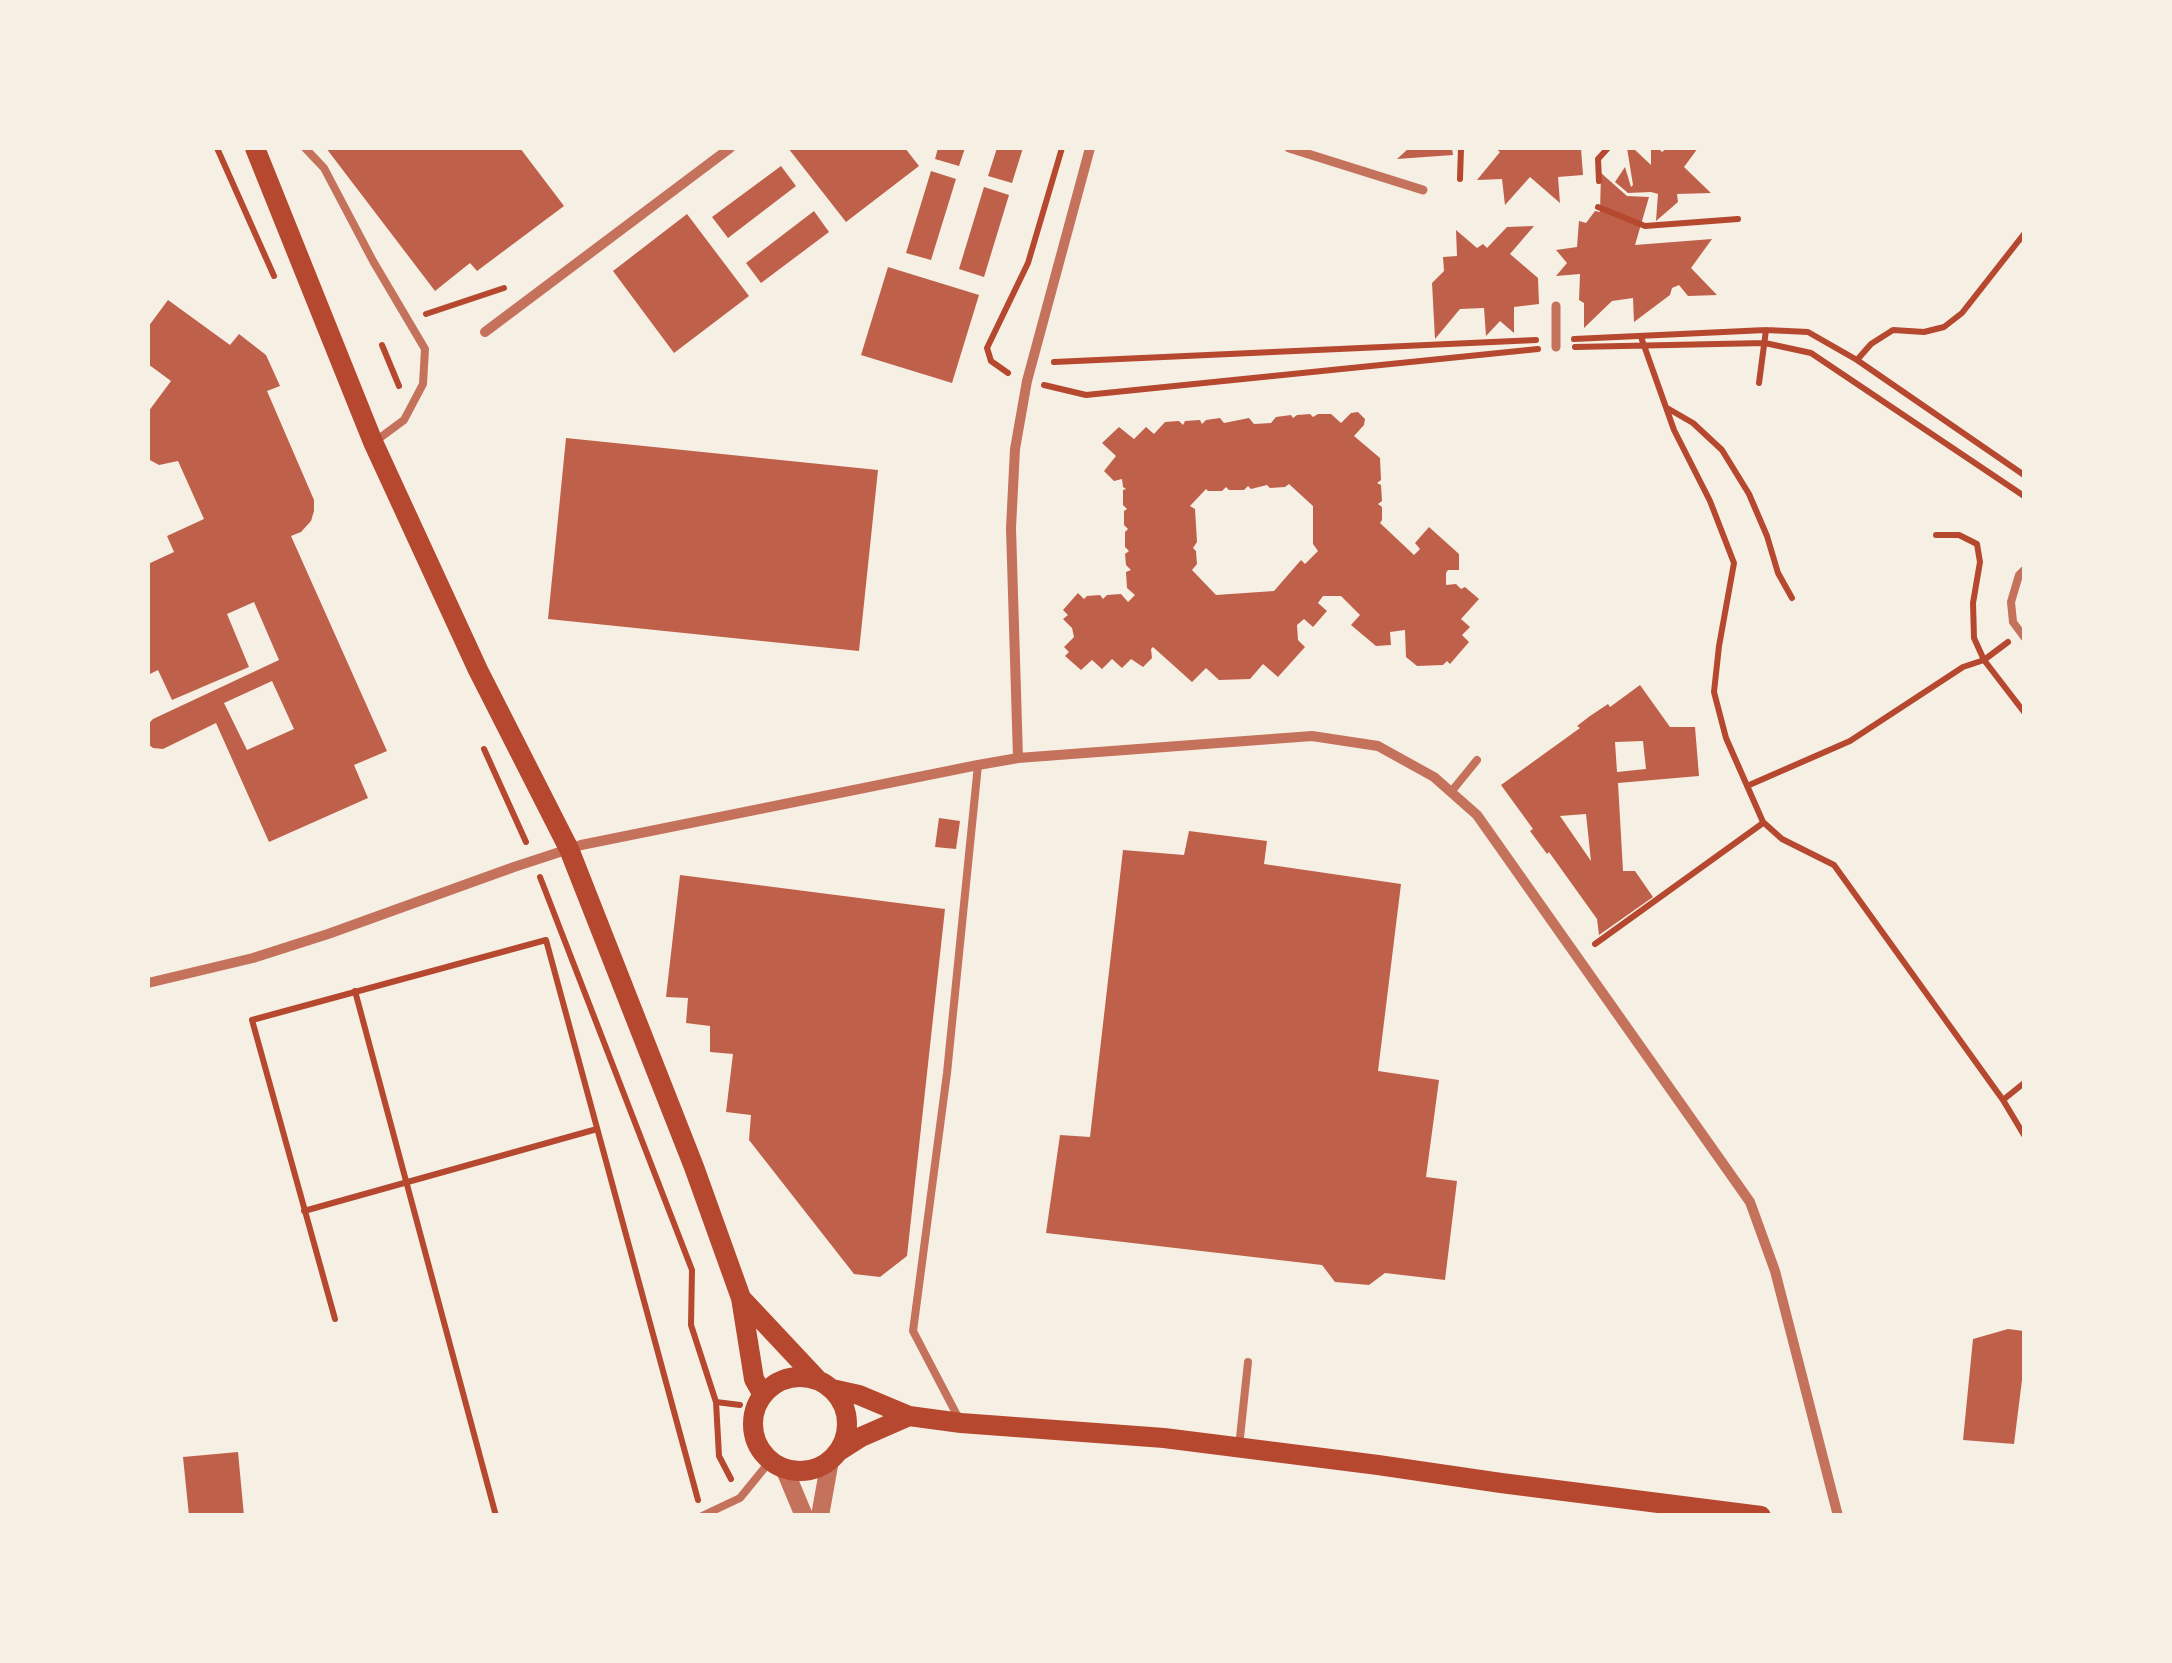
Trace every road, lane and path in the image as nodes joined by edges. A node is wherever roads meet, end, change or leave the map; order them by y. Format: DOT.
graph roads {
  1 [pos="217,148"];
  2 [pos="255,148"];
  3 [pos="305,148"];
  4 [pos="730,148"];
  5 [pos="1062,148"];
  6 [pos="1090,148"];
  7 [pos="1290,148"];
  8 [pos="1460,148"];
  9 [pos="1608,148"];
  10 [pos="1460,179"];
  11 [pos="1599,181"];
  12 [pos="1423,190"];
  13 [pos="1598,208"];
  14 [pos="1738,220"];
  15 [pos="2024,234"];
  16 [pos="520,282"];
  17 [pos="280,291"];
  18 [pos="1556,306"];
  19 [pos="409,320"];
  20 [pos="1765,327"];
  21 [pos="485,332"];
  22 [pos="1641,336"];
  23 [pos="1765,343"];
  24 [pos="382,345"];
  25 [pos="1644,346"];
  26 [pos="1556,347"];
  27 [pos="1857,360"];
  28 [pos="1027,381"];
  29 [pos="1759,383"];
  30 [pos="1666,407"];
  31 [pos="409,410"];
  32 [pos="373,442"];
  33 [pos="2024,496"];
  34 [pos="1936,535"];
  35 [pos="2024,570"];
  36 [pos="1792,598"];
  37 [pos="2022,634"];
  38 [pos="1984,660"];
  39 [pos="2024,712"];
  40 [pos="480,738"];
  41 [pos="1018,758"];
  42 [pos="1477,760"];
  43 [pos="978,765"];
  44 [pos="1747,786"];
  45 [pos="1452,792"];
  46 [pos="1763,822"];
  47 [pos="569,849"];
  48 [pos="534,860"];
  49 [pos="1578,957"];
  50 [pos="148,983"];
  51 [pos="355,991"];
  52 [pos="2024,1083"];
  53 [pos="2003,1100"];
  54 [pos="597,1130"];
  55 [pos="2024,1135"];
  56 [pos="406,1182"];
  57 [pos="304,1210"];
  58 [pos="741,1298"];
  59 [pos="335,1319"];
  60 [pos="1248,1362"];
  61 [pos="825,1385"];
  62 [pos="763,1396"];
  63 [pos="909,1416"];
  64 [pos="961,1423"];
  65 [pos="1239,1447"];
  66 [pos="834,1456"];
  67 [pos="778,1464"];
  68 [pos="740,1498"];
  69 [pos="496,1516"];
  70 [pos="702,1516"];
  71 [pos="804,1516"];
  72 [pos="820,1516"];
  73 [pos="1761,1516"];
  74 [pos="1838,1516"];
  1 -- 17 [label="path"];
  2 -- 32 [label="main road"];
  3 -- 19 [label="lane"];
  4 -- 21 [label="street"];
  5 -- 28 [label="path"];
  6 -- 28 [label="street"];
  7 -- 12 [label="street"];
  8 -- 10 [label="path"];
  9 -- 11 [label="path"];
  13 -- 14 [label="path"];
  15 -- 27 [label="path"];
  16 -- 19 [label="path"];
  18 -- 26 [label="street"];
  19 -- 31 [label="lane"];
  20 -- 23 [label="path"];
  22 -- 25 [label="path"];
  23 -- 25 [label="path"];
  23 -- 29 [label="path"];
  23 -- 33 [label="path"];
  24 -- 31 [label="path"];
  25 -- 26 [label="path"];
  25 -- 30 [label="path"];
  26 -- 28 [label="path"];
  28 -- 41 [label="street"];
  30 -- 36 [label="path"];
  30 -- 44 [label="path"];
  31 -- 32 [label="lane"];
  32 -- 47 [label="main road"];
  34 -- 38 [label="path"];
  35 -- 37 [label="lane"];
  37 -- 38 [label="path"];
  38 -- 39 [label="path"];
  38 -- 44 [label="path"];
  40 -- 48 [label="path"];
  41 -- 43 [label="street"];
  41 -- 45 [label="street"];
  42 -- 45 [label="lane"];
  43 -- 47 [label="street"];
  43 -- 64 [label="lane"];
  44 -- 46 [label="path"];
  45 -- 49 [label="street"];
  46 -- 49 [label="path"];
  46 -- 53 [label="path"];
  47 -- 48 [label="street"];
  47 -- 58 [label="main road"];
  48 -- 50 [label="street"];
  48 -- 68 [label="path"];
  49 -- 74 [label="street"];
  51 -- 54 [label="path"];
  51 -- 56 [label="path"];
  51 -- 57 [label="path"];
  52 -- 53 [label="path"];
  53 -- 55 [label="path"];
  54 -- 56 [label="path"];
  54 -- 70 [label="path"];
  56 -- 57 [label="path"];
  56 -- 69 [label="path"];
  57 -- 59 [label="path"];
  58 -- 61 [label="main road"];
  58 -- 62 [label="main road"];
  60 -- 65 [label="lane"];
  61 -- 62 [label="main road"];
  61 -- 63 [label="main road"];
  61 -- 66 [label="main road"];
  62 -- 67 [label="main road"];
  63 -- 64 [label="main road"];
  63 -- 66 [label="main road"];
  64 -- 65 [label="main road"];
  65 -- 73 [label="main road"];
  66 -- 67 [label="main road"];
  66 -- 72 [label="street"];
  67 -- 68 [label="lane"];
  67 -- 71 [label="street"];
  68 -- 70 [label="lane"];
}
